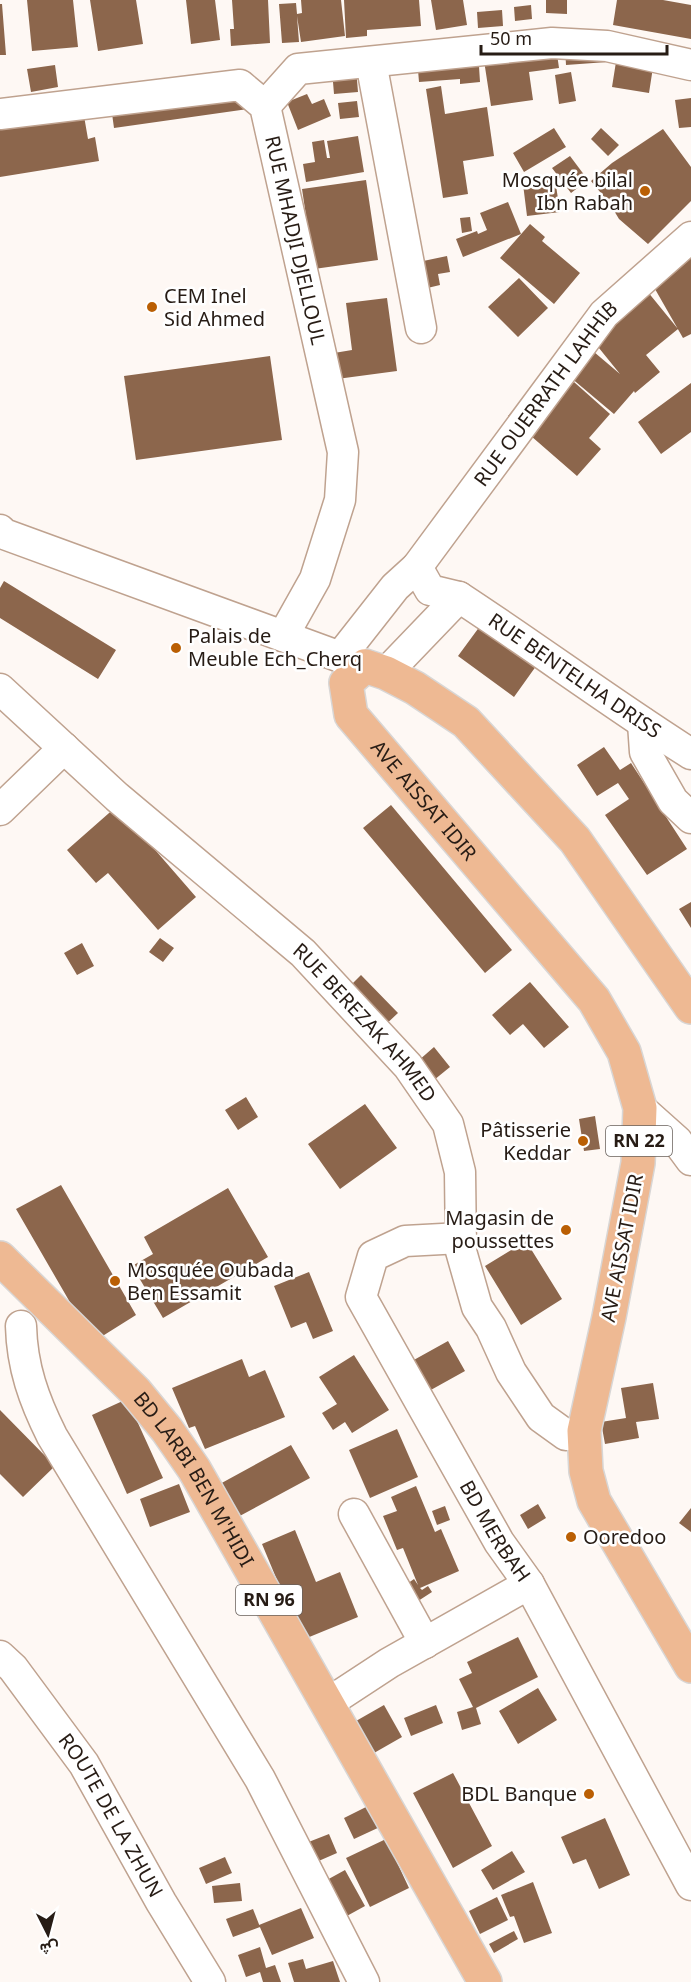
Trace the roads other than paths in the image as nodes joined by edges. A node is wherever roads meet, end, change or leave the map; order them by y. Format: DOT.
graph roads {
  1 [pos="371,62"];
  2 [pos="691,65"];
  3 [pos="265,106"];
  4 [pos="0,114"];
  5 [pos="691,237"];
  6 [pos="421,328"];
  7 [pos="0,530"];
  8 [pos="417,567"];
  9 [pos="459,597"];
  10 [pos="283,636"];
  11 [pos="359,670"];
  12 [pos="0,689"];
  13 [pos="643,723"];
  14 [pos="64,748"];
  15 [pos="691,754"];
  16 [pos="0,810"];
  17 [pos="691,818"];
  18 [pos="691,1007"];
  19 [pos="640,1108"];
  20 [pos="691,1160"];
  21 [pos="461,1238"];
  22 [pos="0,1258"];
  23 [pos="66,1324"];
  24 [pos="10,1325"];
  25 [pos="584,1431"];
  26 [pos="354,1514"];
  27 [pos="529,1584"];
  28 [pos="425,1642"];
  29 [pos="683,1647"];
  30 [pos="0,1656"];
  31 [pos="691,1666"];
  32 [pos="328,1703"];
  33 [pos="691,1885"];
  34 [pos="210,1982"];
  35 [pos="364,1982"];
  36 [pos="485,1982"];
  1 -- 2 [label="street"];
  1 -- 3 [label="street"];
  1 -- 6 [label="street"];
  3 -- 4 [label="street"];
  3 -- 10 [label="street, RUE MHADJI DJELLOUL"];
  5 -- 8 [label="street, RUE OUERRATH LAHHIB"];
  7 -- 10 [label="street"];
  8 -- 9 [label="street, RUE BENTELHA DRISS"];
  8 -- 11 [label="street, RUE OUERRATH LAHHIB"];
  9 -- 11 [label="street"];
  9 -- 13 [label="street, RUE BENTELHA DRISS"];
  10 -- 11 [label="street"];
  11 -- 18 [label="main road"];
  11 -- 19 [label="main road, AVE AISSAT IDIR / RN 22"];
  12 -- 14 [label="street, RUE BEREZAK AHMED"];
  13 -- 15 [label="street, RUE BENTELHA DRISS"];
  13 -- 17 [label="street"];
  14 -- 16 [label="street"];
  14 -- 21 [label="street, RUE BEREZAK AHMED"];
  19 -- 20 [label="street"];
  19 -- 25 [label="main road, AVE AISSAT IDIR / RN 22"];
  21 -- 25 [label="street, RUE BEREZAK AHMED"];
  21 -- 27 [label="street, BD MERBAH"];
  22 -- 23 [label="main road, BD LARBI BEN M'HIDI / RN 96"];
  23 -- 24 [label="street"];
  23 -- 32 [label="main road, BD LARBI BEN M'HIDI / RN 96"];
  24 -- 35 [label="street"];
  25 -- 29 [label="main road, AVE AISSAT IDIR / RN 22"];
  26 -- 28 [label="street"];
  27 -- 28 [label="street"];
  27 -- 33 [label="street, BD MERBAH"];
  28 -- 32 [label="street"];
  29 -- 31 [label="main road, AVE AISSAT IDIR / RN 22"];
  30 -- 34 [label="street, ROUTE DE LA ZHUN"];
  32 -- 36 [label="main road, BD LARBI BEN M'HIDI / RN 96"];
}
